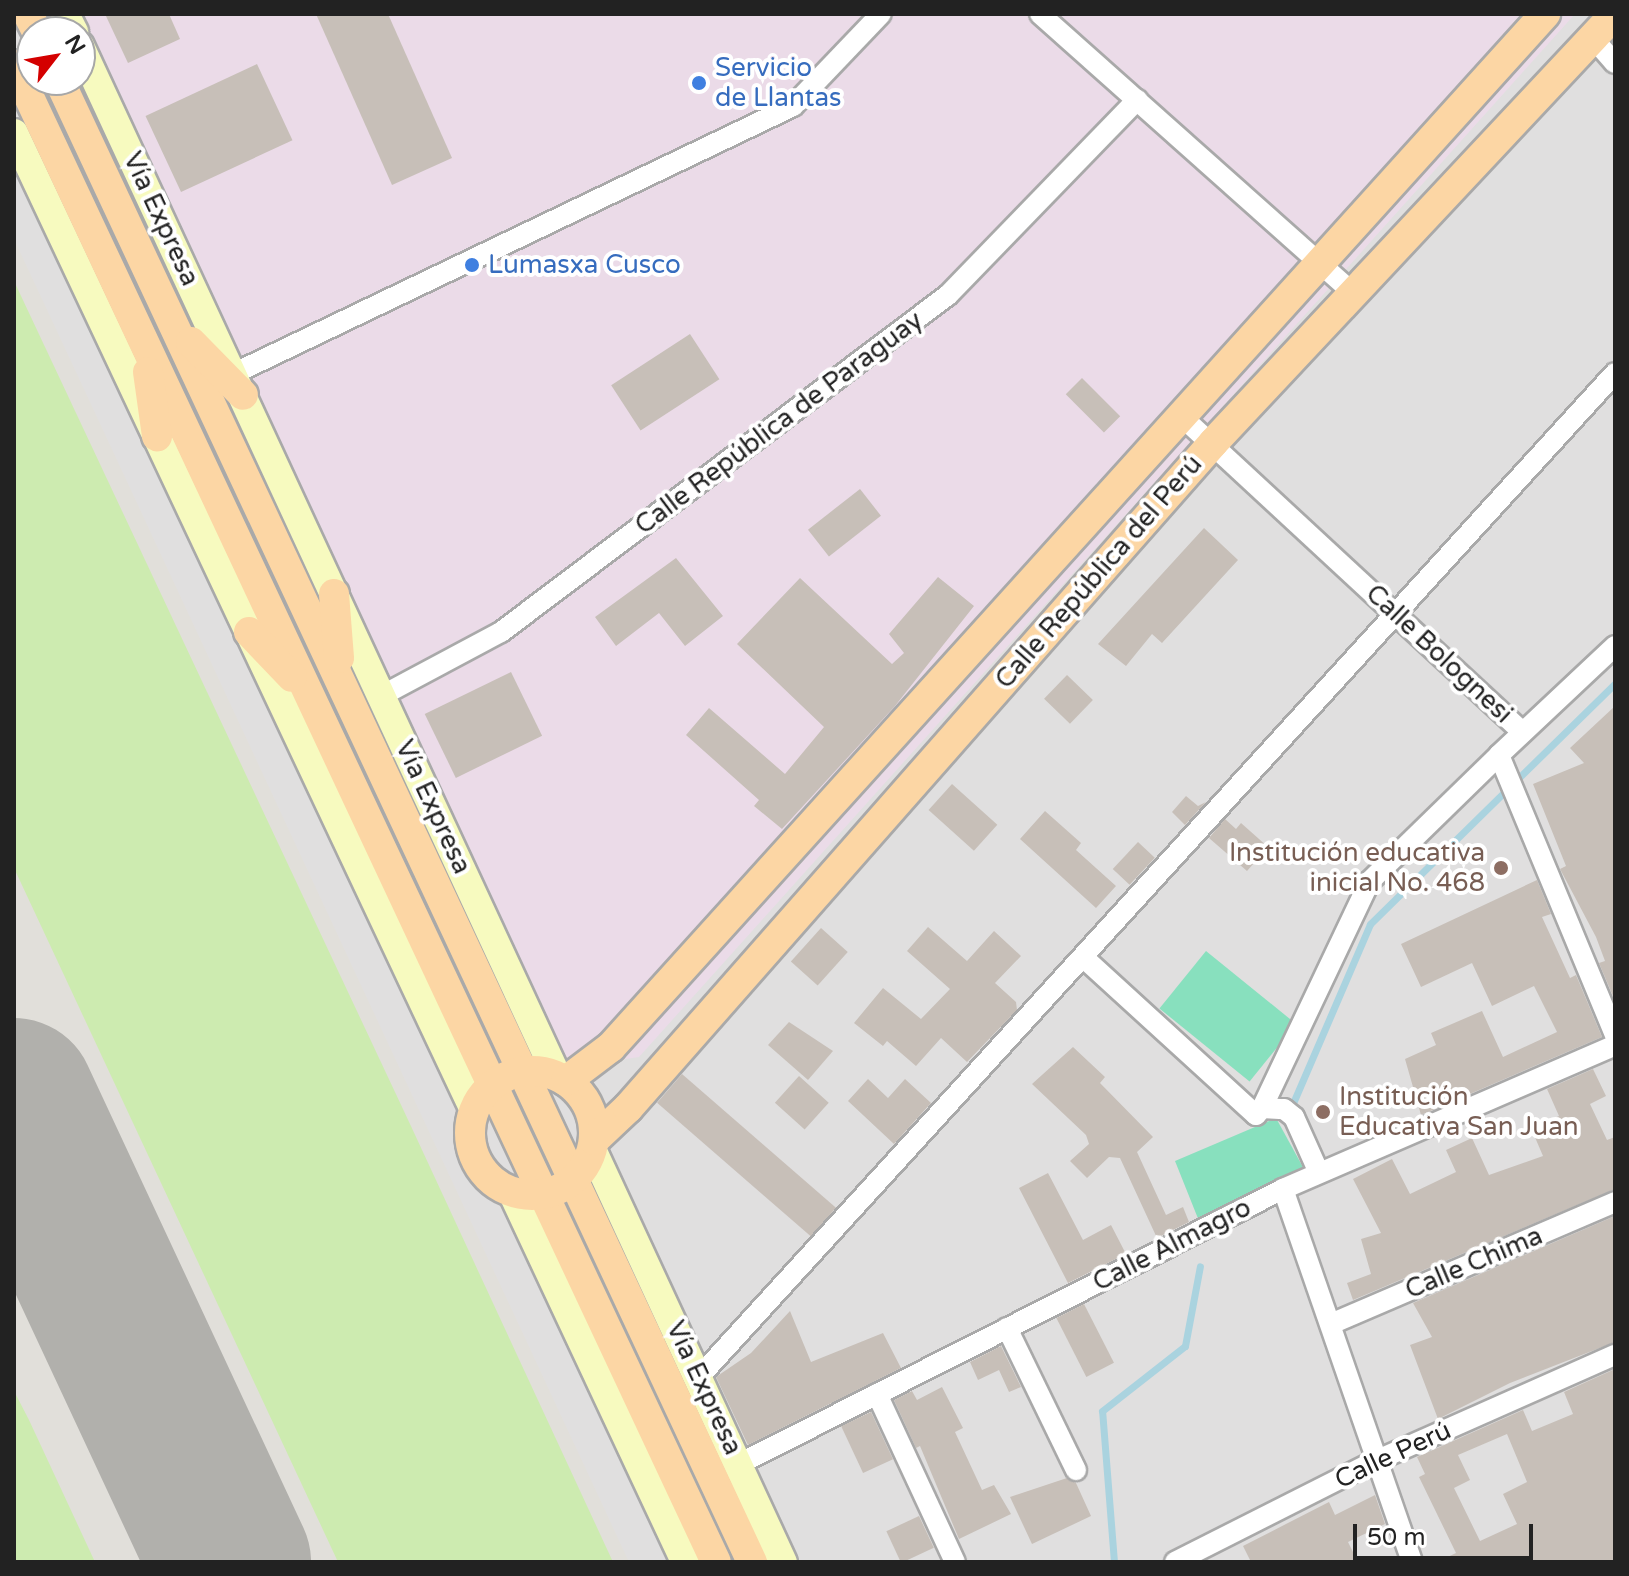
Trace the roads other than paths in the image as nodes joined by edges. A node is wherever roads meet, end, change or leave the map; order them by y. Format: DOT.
graph roads {
  1 [pos="881,14"];
  2 [pos="1040,14"];
  3 [pos="1545,14"];
  4 [pos="1615,14"];
  5 [pos="1593,38"];
  6 [pos="1615,63"];
  7 [pos="14,65"];
  8 [pos="96,80"];
  9 [pos="67,96"];
  10 [pos="1137,100"];
  11 [pos="14,133"];
  12 [pos="1321,263"];
  13 [pos="1351,291"];
  14 [pos="174,325"];
  15 [pos="143,339"];
  16 [pos="1615,373"];
  17 [pos="238,384"];
  18 [pos="1180,415"];
  19 [pos="157,436"];
  20 [pos="1213,443"];
  21 [pos="334,594"];
  22 [pos="1396,615"];
  23 [pos="249,632"];
  24 [pos="1615,646"];
  25 [pos="341,680"];
  26 [pos="381,696"];
  27 [pos="311,697"];
  28 [pos="1522,732"];
  29 [pos="1502,762"];
  30 [pos="1084,958"];
  31 [pos="1615,1035"];
  32 [pos="1615,1045"];
  33 [pos="525,1071"];
  34 [pos="561,1079"];
  35 [pos="493,1085"];
  36 [pos="1262,1108"];
  37 [pos="474,1110"];
  38 [pos="593,1144"];
  39 [pos="1319,1173"];
  40 [pos="575,1178"];
  41 [pos="1283,1189"];
  42 [pos="512,1192"];
  43 [pos="544,1194"];
  44 [pos="1615,1202"];
  45 [pos="1333,1323"];
  46 [pos="1007,1328"];
  47 [pos="1615,1355"];
  48 [pos="699,1377"];
  49 [pos="877,1394"];
  50 [pos="1373,1462"];
  51 [pos="739,1464"];
  52 [pos="1076,1470"];
  53 [pos="685,1562"];
  54 [pos="716,1562"];
  55 [pos="752,1562"];
  56 [pos="783,1562"];
  57 [pos="955,1562"];
  58 [pos="1175,1562"];
  59 [pos="1412,1562"];
  1 -- 17 [label="street"];
  2 -- 10 [label="street"];
  3 -- 12 [label="main road, Calle República del Perú"];
  4 -- 5 [label="main road, Calle República del Perú"];
  5 -- 6 [label="street"];
  5 -- 13 [label="main road, Calle República del Perú"];
  7 -- 15 [label="main road"];
  8 -- 17 [label="main road, Vía Expresa"];
  9 -- 14 [label="main road, Vía Expresa"];
  10 -- 12 [label="street"];
  10 -- 26 [label="street, Calle República de Paraguay"];
  11 -- 19 [label="main road"];
  12 -- 13 [label="street"];
  12 -- 18 [label="main road, Calle República del Perú"];
  13 -- 20 [label="main road, Calle República del Perú"];
  14 -- 17 [label="main road"];
  14 -- 25 [label="main road, Vía Expresa"];
  15 -- 19 [label="main road"];
  15 -- 27 [label="main road"];
  16 -- 22 [label="street"];
  17 -- 21 [label="main road, Vía Expresa"];
  18 -- 20 [label="street, Calle Bolognesi"];
  18 -- 34 [label="main road, Calle República del Perú"];
  19 -- 23 [label="main road"];
  20 -- 22 [label="street, Calle Bolognesi"];
  20 -- 38 [label="main road, Calle República del Perú"];
  21 -- 25 [label="main road"];
  21 -- 26 [label="main road, Vía Expresa"];
  22 -- 28 [label="street, Calle Bolognesi"];
  22 -- 30 [label="street"];
  23 -- 27 [label="main road"];
  23 -- 37 [label="main road"];
  24 -- 28 [label="street"];
  25 -- 33 [label="main road, Vía Expresa"];
  26 -- 34 [label="main road, Vía Expresa"];
  27 -- 35 [label="main road"];
  28 -- 29 [label="street, Calle Bolognesi"];
  29 -- 31 [label="street"];
  29 -- 36 [label="street, Calle Bolognesi"];
  30 -- 36 [label="street"];
  30 -- 48 [label="street"];
  32 -- 39 [label="street, Calle Almagro"];
  33 -- 34 [label="main road"];
  33 -- 35 [label="main road"];
  33 -- 40 [label="main road, Vía Expresa"];
  34 -- 38 [label="main road, Vía Expresa"];
  35 -- 37 [label="main road"];
  35 -- 43 [label="main road"];
  36 -- 39 [label="street"];
  37 -- 42 [label="main road"];
  38 -- 40 [label="main road, Calle República del Perú"];
  38 -- 48 [label="main road, Vía Expresa"];
  39 -- 41 [label="street, Calle Almagro"];
  40 -- 43 [label="main road"];
  40 -- 55 [label="main road, Vía Expresa"];
  41 -- 45 [label="street"];
  41 -- 46 [label="street, Calle Almagro"];
  42 -- 43 [label="main road"];
  42 -- 53 [label="main road"];
  43 -- 54 [label="main road"];
  44 -- 45 [label="street, Calle Chima"];
  45 -- 50 [label="street"];
  46 -- 49 [label="street, Calle Almagro"];
  46 -- 52 [label="street"];
  47 -- 50 [label="street, Calle Perú"];
  48 -- 51 [label="main road, Vía Expresa"];
  49 -- 51 [label="street, Calle Almagro"];
  49 -- 57 [label="street"];
  50 -- 58 [label="street, Calle Perú"];
  50 -- 59 [label="street"];
  51 -- 56 [label="main road, Vía Expresa"];
}
